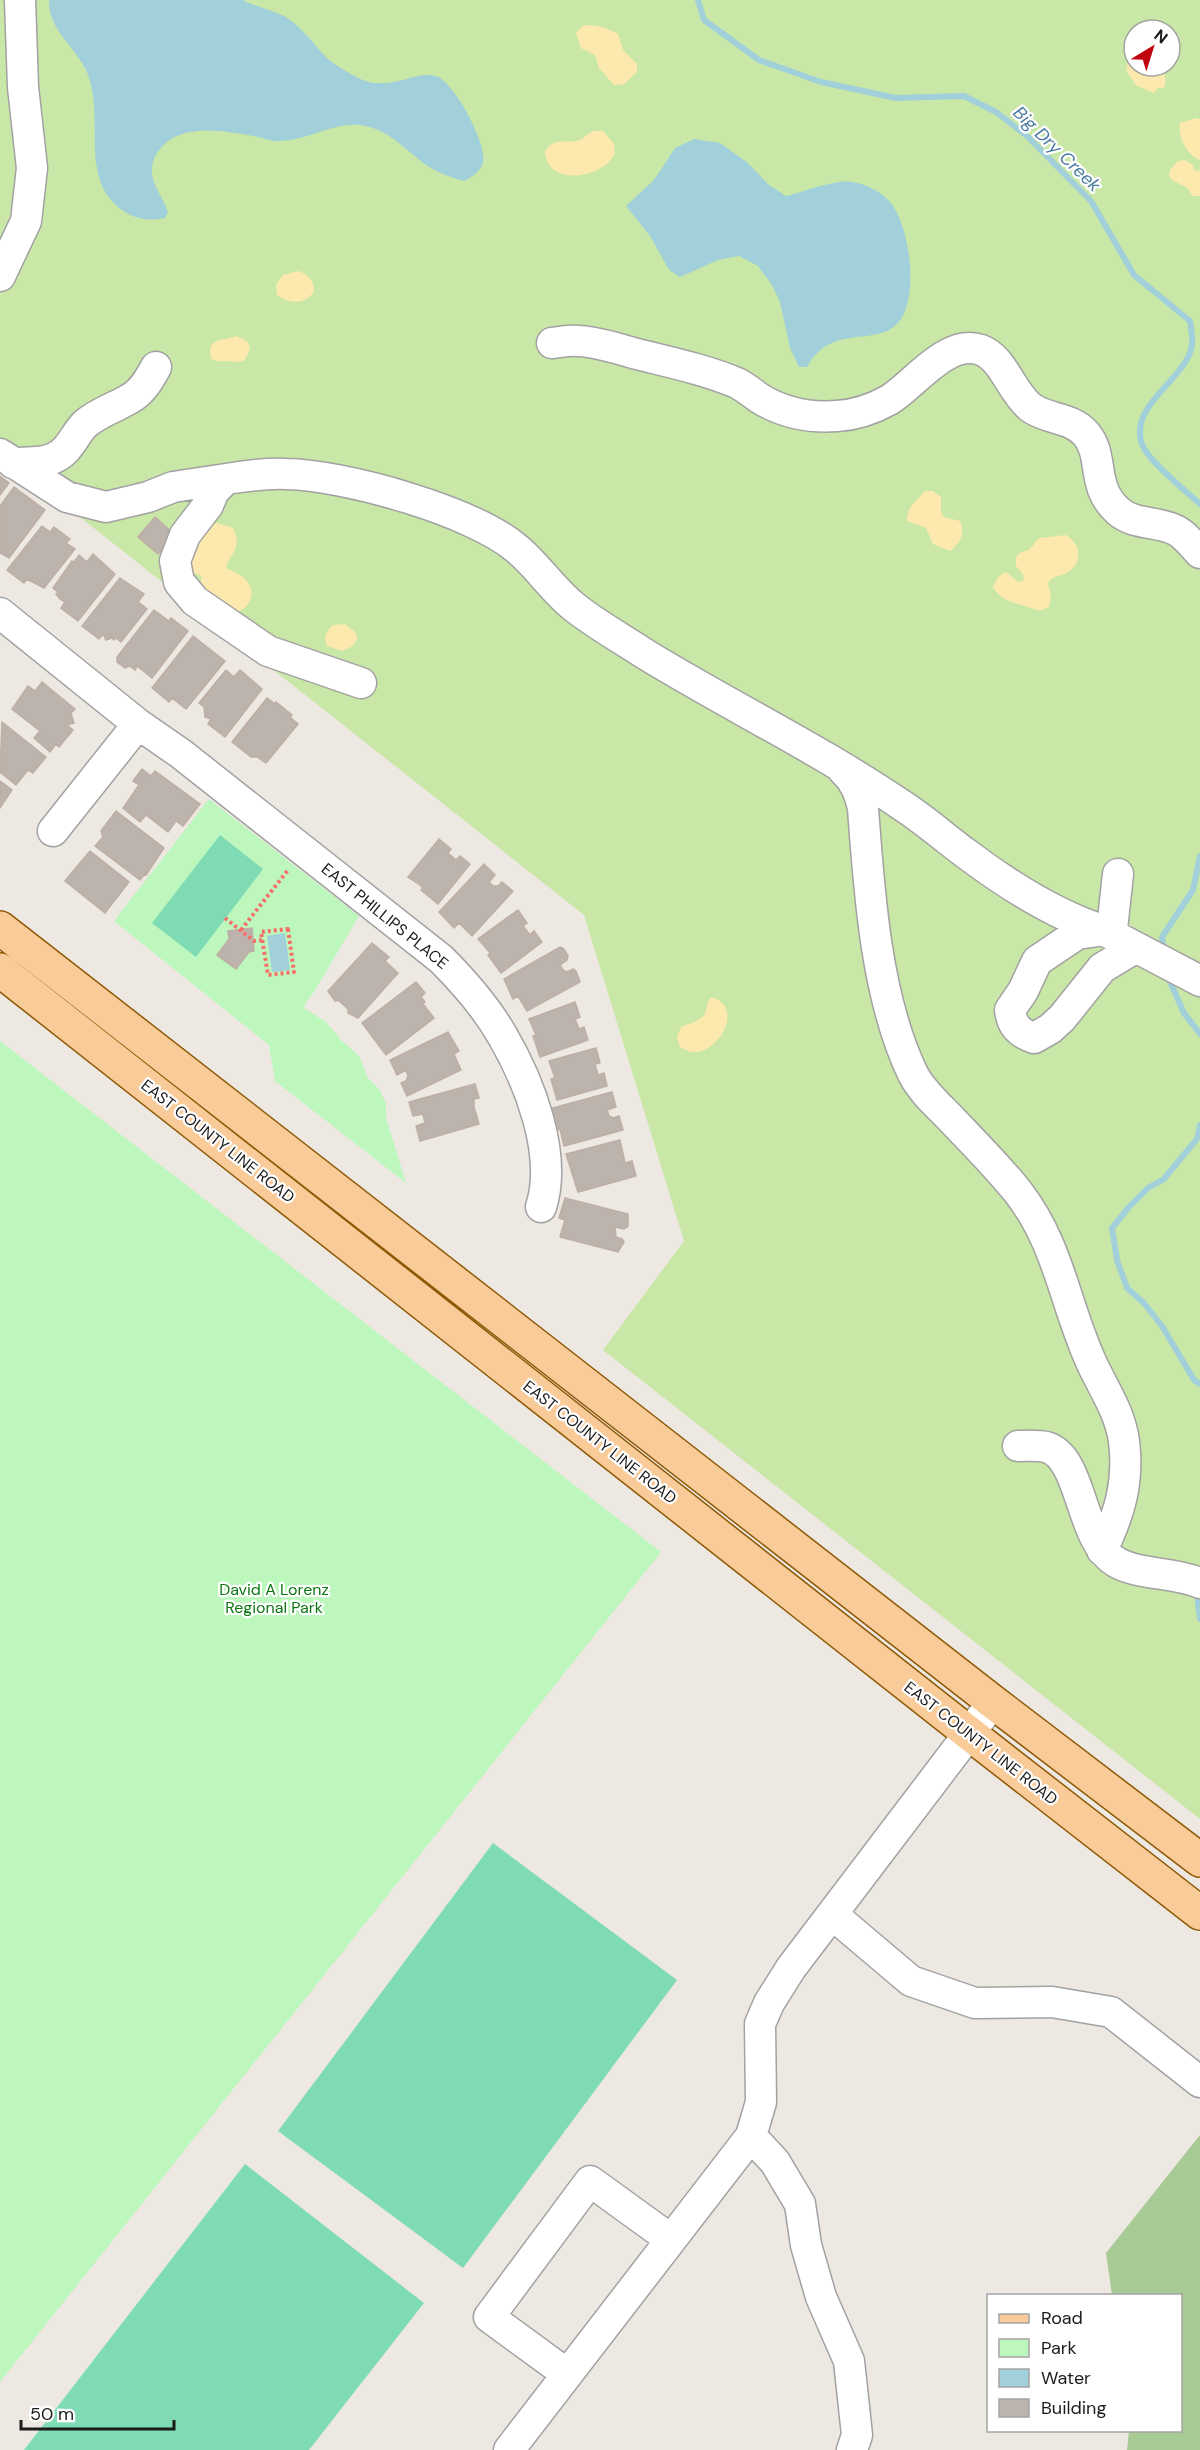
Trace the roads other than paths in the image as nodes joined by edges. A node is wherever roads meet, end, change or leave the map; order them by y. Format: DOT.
graph roads {
  1 [pos="20,0"];
  2 [pos="0,276"];
  3 [pos="552,343"];
  4 [pos="156,367"];
  5 [pos="6,458"];
  6 [pos="226,479"];
  7 [pos="1200,553"];
  8 [pos="0,614"];
  9 [pos="361,683"];
  10 [pos="138,724"];
  11 [pos="870,799"];
  12 [pos="54,831"];
  13 [pos="1118,874"];
  14 [pos="0,928"];
  15 [pos="1105,931"];
  16 [pos="1135,948"];
  17 [pos="0,970"];
  18 [pos="1200,981"];
  19 [pos="541,1207"];
  20 [pos="1018,1446"];
  21 [pos="1102,1550"];
  22 [pos="1193,1580"];
  23 [pos="993,1702"];
  24 [pos="970,1734"];
  25 [pos="1200,1860"];
  26 [pos="1200,1913"];
  27 [pos="833,1915"];
  28 [pos="1200,2082"];
  29 [pos="751,2136"];
  30 [pos="670,2239"];
  31 [pos="567,2374"];
  32 [pos="509,2450"];
  33 [pos="852,2450"];
  1 -- 2 [label="street"];
  3 -- 7 [label="street"];
  4 -- 5 [label="street"];
  5 -- 6 [label="street"];
  6 -- 9 [label="street"];
  6 -- 11 [label="street"];
  8 -- 10 [label="street, EAST PHILLIPS PLACE"];
  10 -- 12 [label="street"];
  10 -- 19 [label="street, EAST PHILLIPS PLACE"];
  11 -- 15 [label="street"];
  11 -- 21 [label="street"];
  13 -- 15 [label="street"];
  14 -- 23 [label="main road, EAST COUNTY LINE ROAD"];
  15 -- 16 [label="street"];
  15 -- 16 [label="street"];
  16 -- 18 [label="street"];
  17 -- 24 [label="main road, EAST COUNTY LINE ROAD"];
  20 -- 21 [label="street"];
  21 -- 22 [label="street"];
  23 -- 24 [label="street"];
  23 -- 25 [label="main road, EAST COUNTY LINE ROAD"];
  24 -- 26 [label="main road, EAST COUNTY LINE ROAD"];
  24 -- 27 [label="street"];
  27 -- 28 [label="street"];
  27 -- 29 [label="street"];
  29 -- 30 [label="street"];
  29 -- 33 [label="street"];
  30 -- 31 [label="street"];
  30 -- 31 [label="street"];
  31 -- 32 [label="street"];
}
